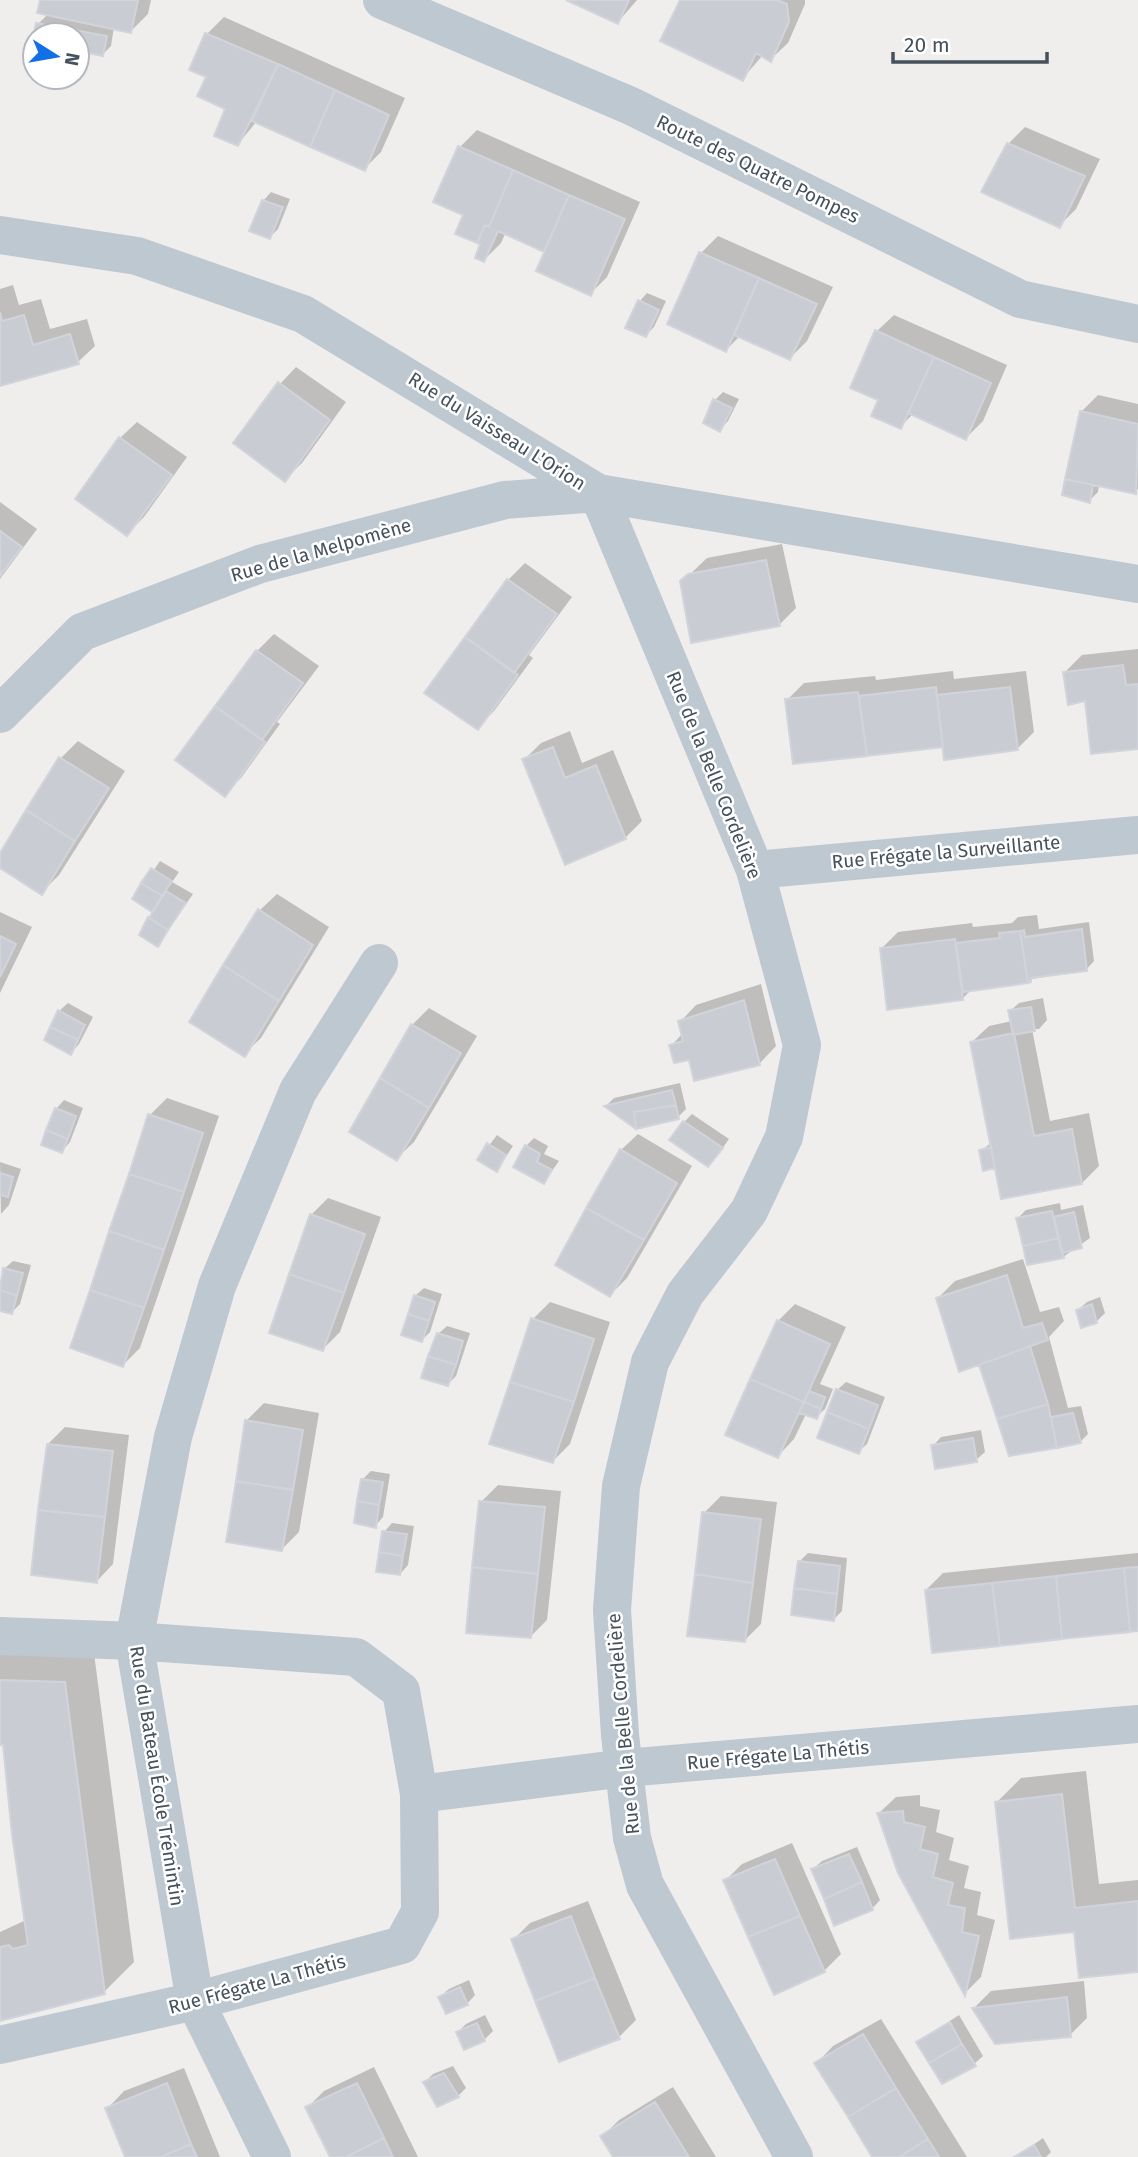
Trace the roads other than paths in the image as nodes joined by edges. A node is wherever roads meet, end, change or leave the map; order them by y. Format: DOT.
graph roads {
  1 [pos="382,0"];
  2 [pos="0,235"];
  3 [pos="1138,324"];
  4 [pos="598,493"];
  5 [pos="1138,584"];
  6 [pos="0,714"];
  7 [pos="1138,835"];
  8 [pos="755,870"];
  9 [pos="379,964"];
  10 [pos="0,1636"];
  11 [pos="134,1641"];
  12 [pos="1138,1724"];
  13 [pos="625,1768"];
  14 [pos="419,1794"];
  15 [pos="195,2001"];
  16 [pos="0,2045"];
  17 [pos="272,2157"];
  18 [pos="794,2157"];
  1 -- 3 [label="street, Route des Quatre Pompes"];
  2 -- 4 [label="street, Rue du Vaisseau L'Orion"];
  4 -- 5 [label="street, Rue du Vaisseau L'Orion"];
  4 -- 6 [label="street, Rue de la Melpomène"];
  4 -- 8 [label="street, Rue de la Belle Cordelière"];
  7 -- 8 [label="street, Rue Frégate la Surveillante"];
  8 -- 13 [label="street, Rue de la Belle Cordelière"];
  9 -- 11 [label="street, Rue du Bateau École Trémintin"];
  10 -- 11 [label="street, Rue Frégate La Thétis"];
  11 -- 14 [label="street, Rue Frégate La Thétis"];
  11 -- 15 [label="street, Rue du Bateau École Trémintin"];
  12 -- 13 [label="street, Rue Frégate La Thétis"];
  13 -- 14 [label="street, Rue Frégate La Thétis"];
  13 -- 18 [label="street, Rue de la Belle Cordelière"];
  14 -- 15 [label="street, Rue Frégate La Thétis"];
  15 -- 16 [label="street, Rue Frégate La Thétis"];
  15 -- 17 [label="street, Rue du Bateau École Trémintin"];
}
